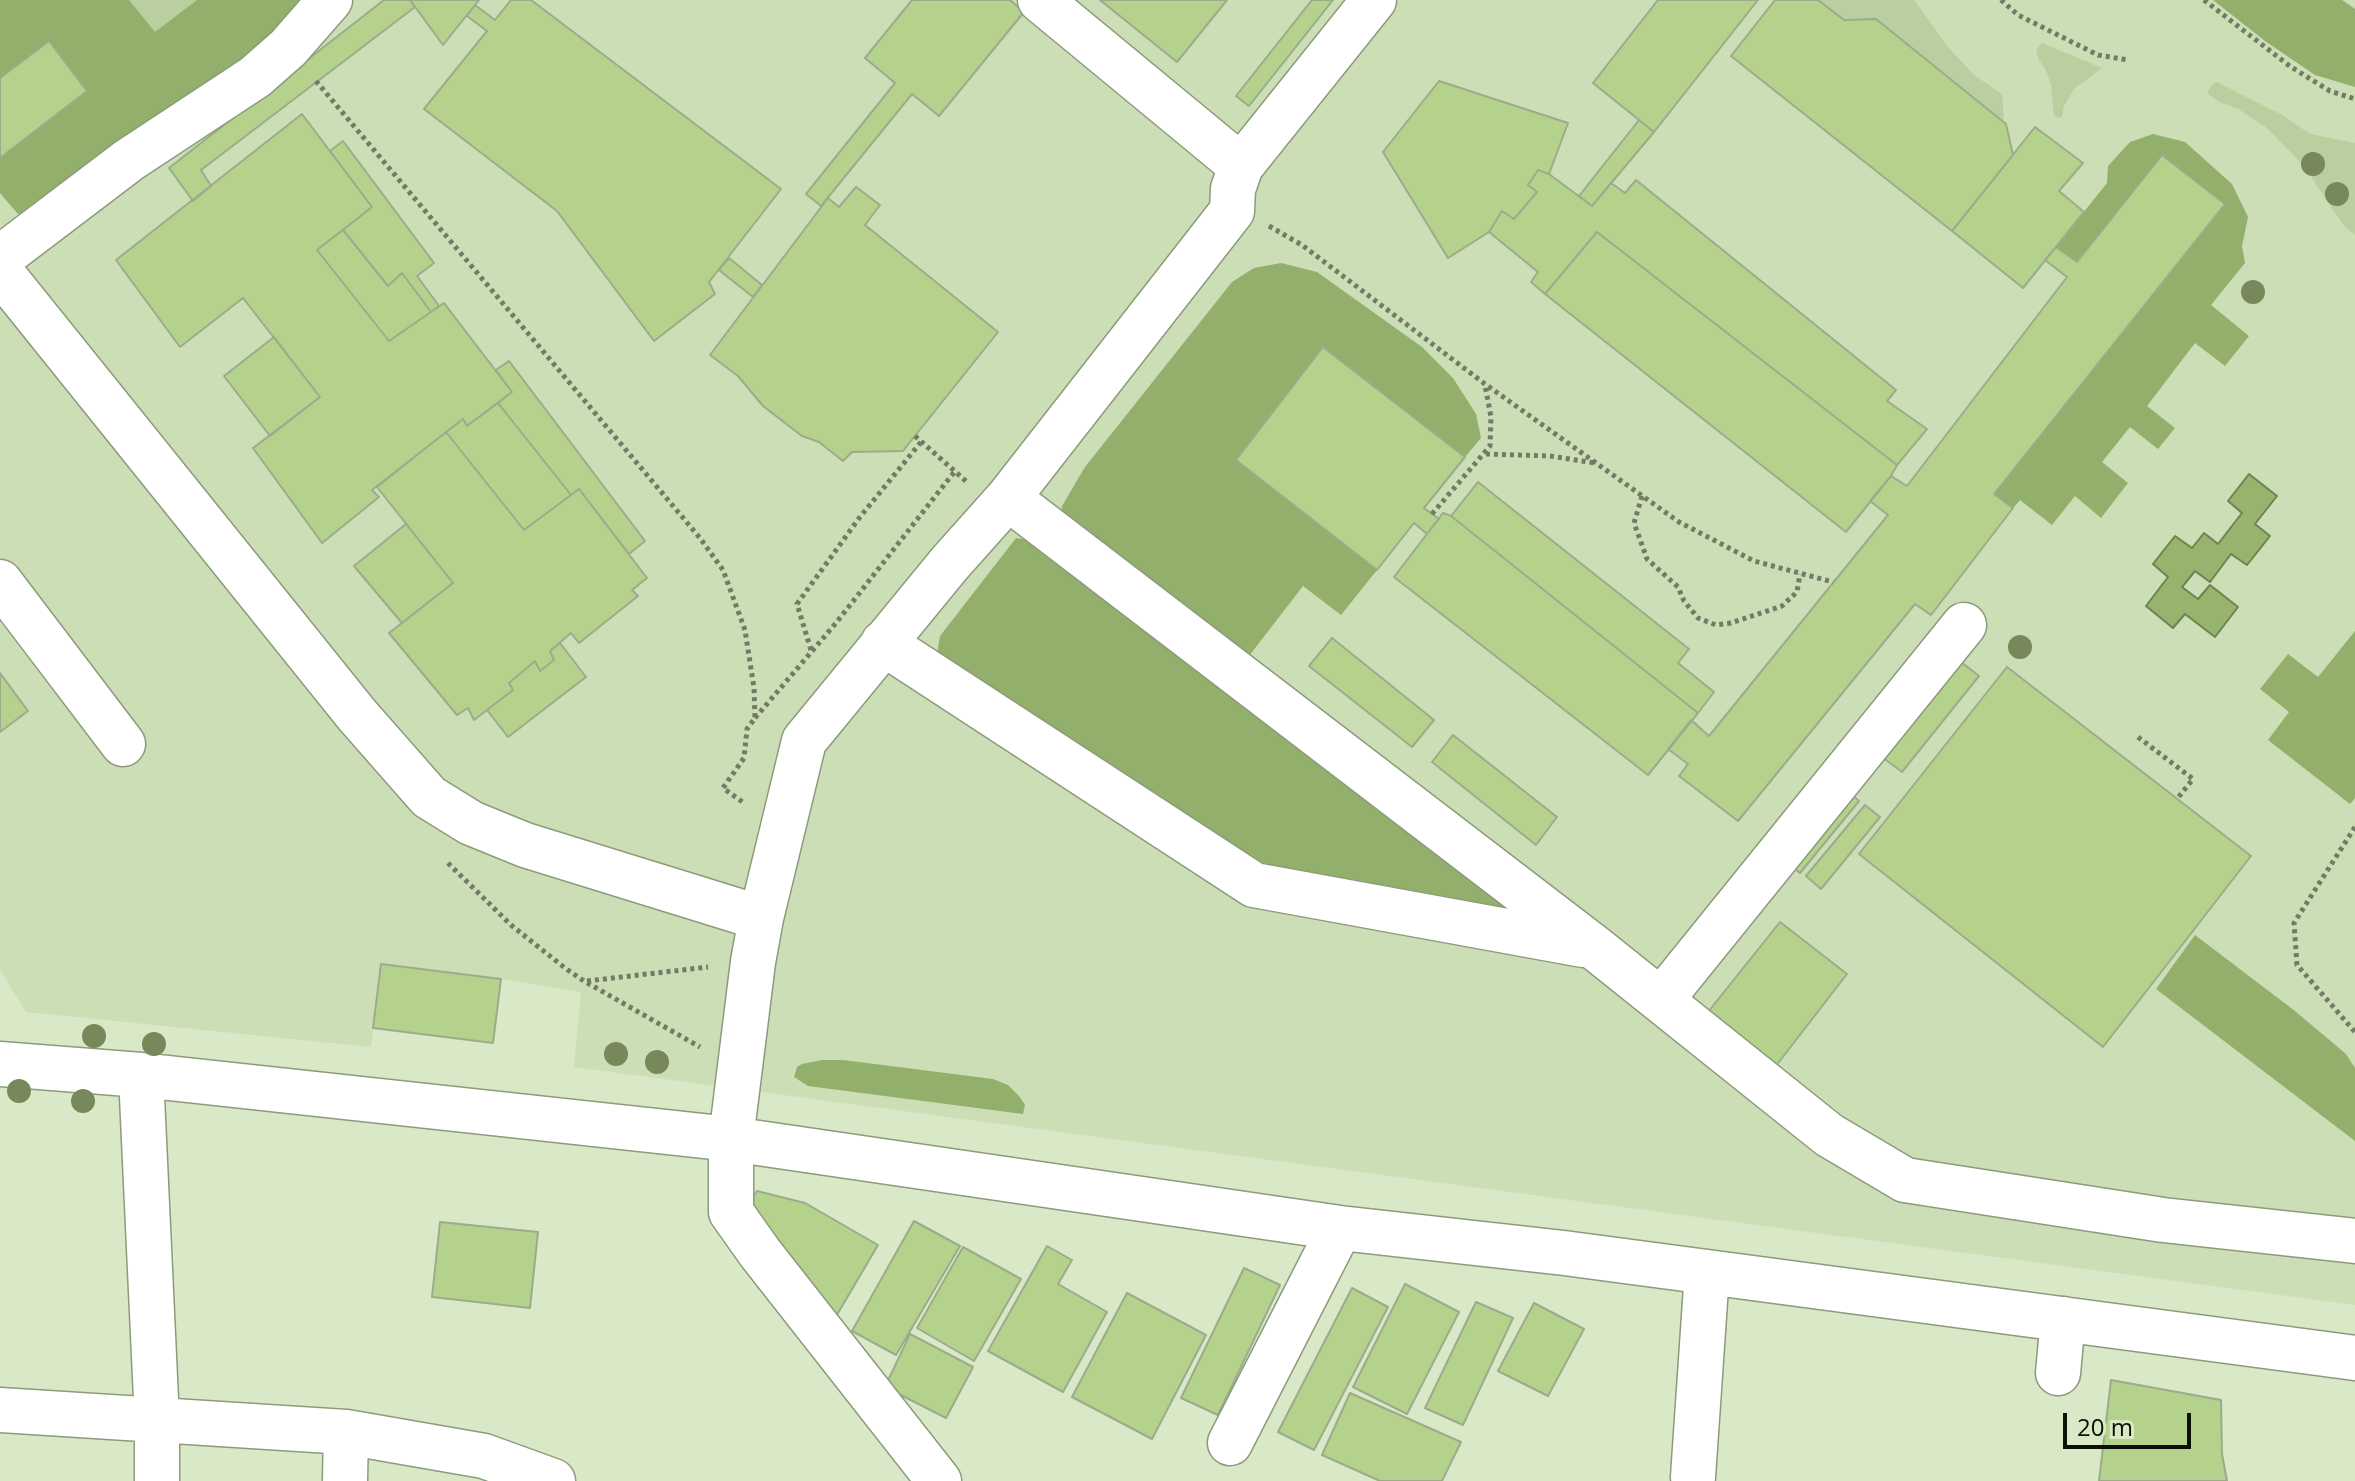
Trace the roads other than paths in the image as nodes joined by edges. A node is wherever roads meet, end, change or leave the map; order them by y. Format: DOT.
graph roads {
  1 [pos="330,0"];
  2 [pos="1040,0"];
  3 [pos="1374,0"];
  4 [pos="1241,166"];
  5 [pos="0,258"];
  6 [pos="0,271"];
  7 [pos="1003,504"];
  8 [pos="0,582"];
  9 [pos="1964,625"];
  10 [pos="883,643"];
  11 [pos="123,744"];
  12 [pos="761,918"];
  13 [pos="1594,947"];
  14 [pos="1661,1000"];
  15 [pos="0,1064"];
  16 [pos="141,1075"];
  17 [pos="731,1139"];
  18 [pos="1340,1228"];
  19 [pos="2355,1241"];
  20 [pos="1707,1272"];
  21 [pos="2063,1319"];
  22 [pos="2355,1358"];
  23 [pos="2058,1373"];
  24 [pos="0,1410"];
  25 [pos="157,1421"];
  26 [pos="346,1432"];
  27 [pos="1230,1443"];
  28 [pos="1693,1477"];
  29 [pos="157,1481"];
  30 [pos="345,1481"];
  31 [pos="553,1481"];
  32 [pos="939,1481"];
  1 -- 5 [label="street"];
  2 -- 4 [label="street"];
  3 -- 4 [label="street"];
  4 -- 7 [label="street"];
  6 -- 12 [label="street"];
  7 -- 10 [label="street"];
  7 -- 13 [label="street"];
  8 -- 11 [label="street"];
  9 -- 14 [label="street"];
  10 -- 12 [label="street"];
  10 -- 13 [label="street"];
  12 -- 17 [label="street"];
  13 -- 14 [label="street"];
  14 -- 19 [label="street"];
  15 -- 16 [label="street"];
  16 -- 17 [label="street"];
  16 -- 25 [label="street"];
  17 -- 18 [label="street"];
  17 -- 32 [label="street"];
  18 -- 20 [label="street"];
  18 -- 27 [label="street"];
  20 -- 21 [label="street"];
  20 -- 28 [label="street"];
  21 -- 22 [label="street"];
  21 -- 23 [label="street"];
  24 -- 25 [label="street"];
  25 -- 26 [label="street"];
  25 -- 29 [label="street"];
  26 -- 30 [label="street"];
  26 -- 31 [label="street"];
}
